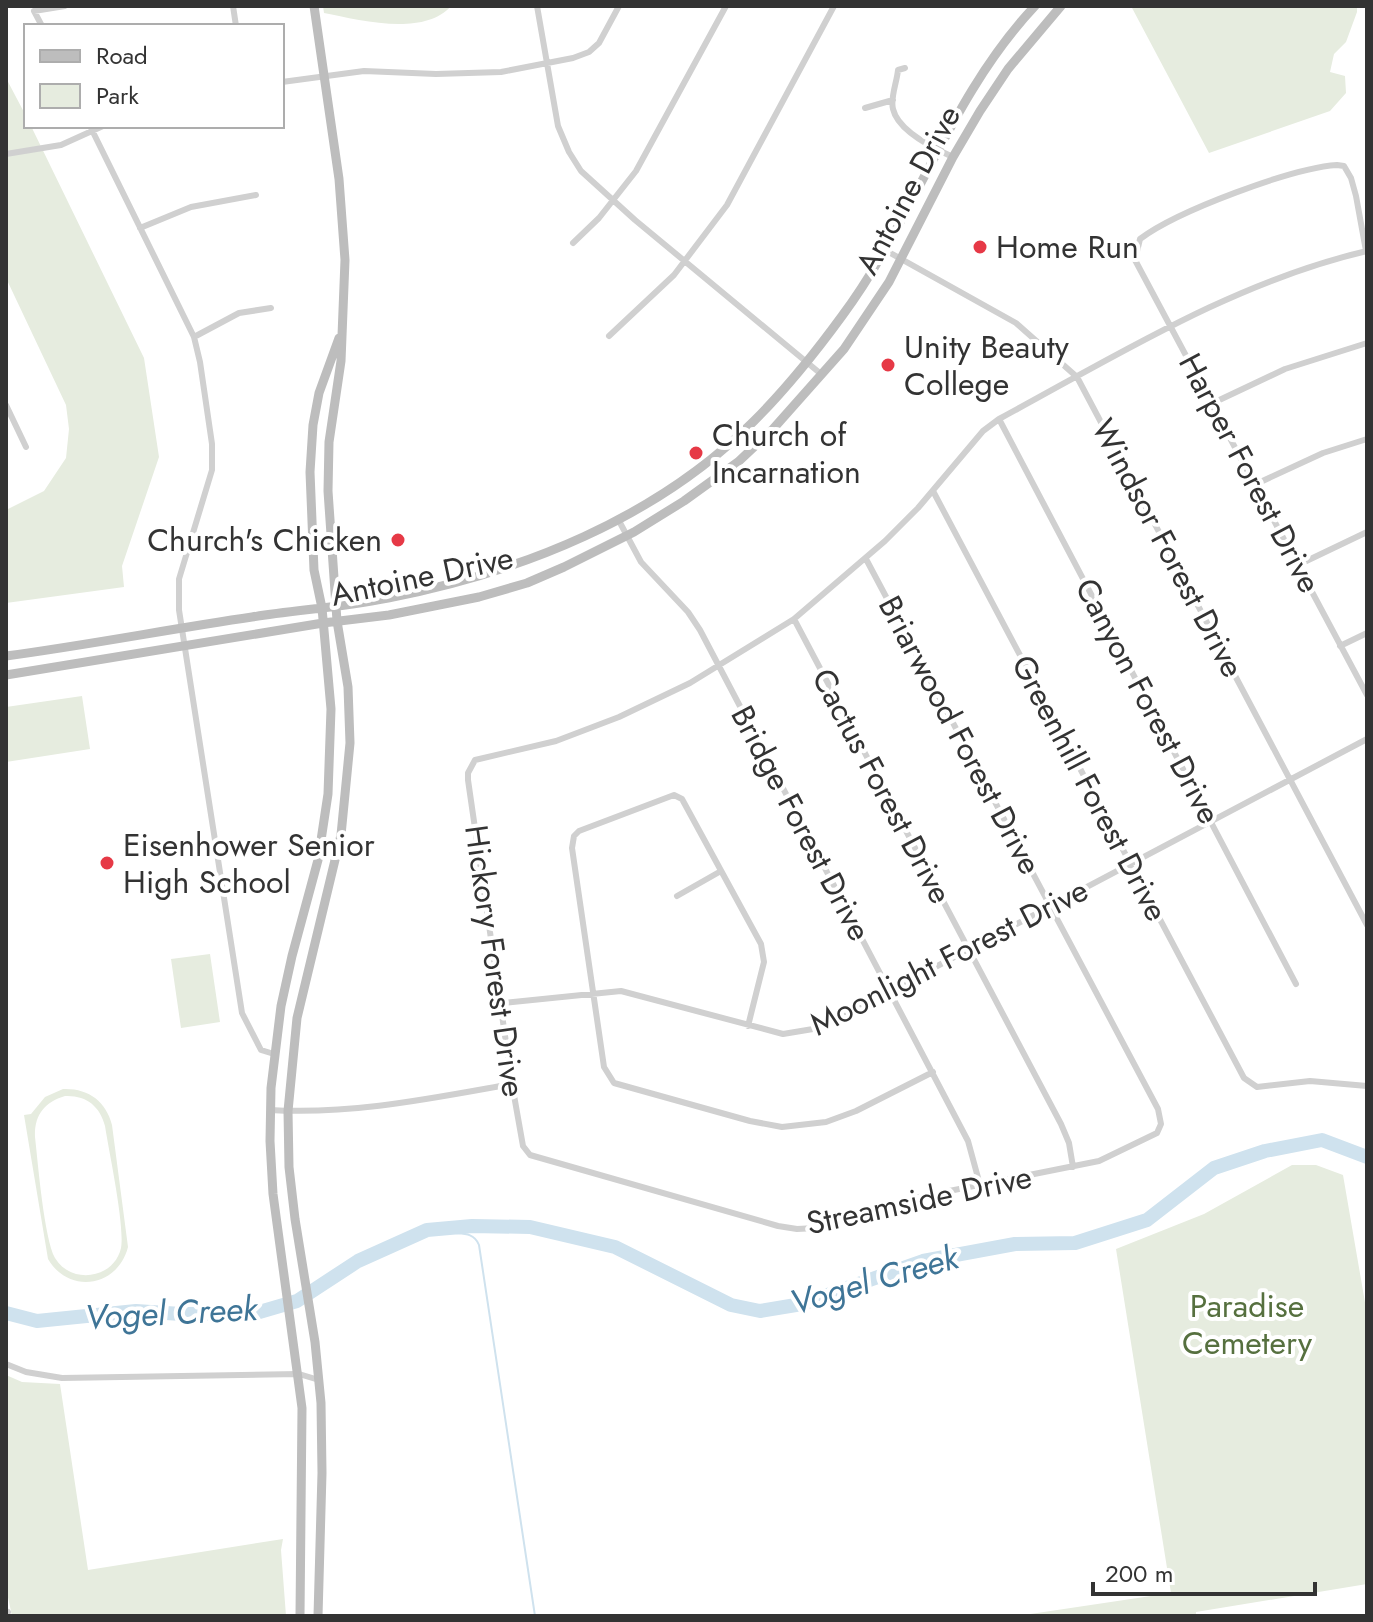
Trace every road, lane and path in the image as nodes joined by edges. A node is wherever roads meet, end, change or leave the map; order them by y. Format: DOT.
graph roads {
  1 [pos="65,6"];
  2 [pos="314,6"];
  3 [pos="537,6"];
  4 [pos="619,6"];
  5 [pos="726,6"];
  6 [pos="834,6"];
  7 [pos="1035,6"];
  8 [pos="1061,6"];
  9 [pos="41,24"];
  10 [pos="994,57"];
  11 [pos="545,63"];
  12 [pos="905,68"];
  13 [pos="1008,70"];
  14 [pos="324,76"];
  15 [pos="284,82"];
  16 [pos="893,100"];
  17 [pos="865,108"];
  18 [pos="91,128"];
  19 [pos="937,150"];
  20 [pos="6,154"];
  21 [pos="953,157"];
  22 [pos="256,195"];
  23 [pos="614,200"];
  24 [pos="140,228"];
  25 [pos="573,243"];
  26 [pos="885,250"];
  27 [pos="1367,251"];
  28 [pos="901,259"];
  29 [pos="687,261"];
  30 [pos="271,308"];
  31 [pos="343,323"];
  32 [pos="1172,326"];
  33 [pos="609,336"];
  34 [pos="194,337"];
  35 [pos="1367,343"];
  36 [pos="807,364"];
  37 [pos="821,374"];
  38 [pos="1077,377"];
  39 [pos="1213,403"];
  40 [pos="6,405"];
  41 [pos="999,419"];
  42 [pos="1367,439"];
  43 [pos="26,447"];
  44 [pos="1256,484"];
  45 [pos="328,491"];
  46 [pos="933,491"];
  47 [pos="310,492"];
  48 [pos="618,519"];
  49 [pos="1367,532"];
  50 [pos="626,536"];
  51 [pos="866,559"];
  52 [pos="1298,565"];
  53 [pos="337,607"];
  54 [pos="322,608"];
  55 [pos="794,619"];
  56 [pos="337,621"];
  57 [pos="323,623"];
  58 [pos="182,628"];
  59 [pos="1367,633"];
  60 [pos="1340,646"];
  61 [pos="185,647"];
  62 [pos="10,656"];
  63 [pos="719,666"];
  64 [pos="17,673"];
  65 [pos="6,675"];
  66 [pos="348,687"];
  67 [pos="330,688"];
  68 [pos="1367,695"];
  69 [pos="1367,739"];
  70 [pos="332,740"];
  71 [pos="350,743"];
  72 [pos="1291,778"];
  73 [pos="1210,820"];
  74 [pos="1129,864"];
  75 [pos="721,871"];
  76 [pos="677,896"];
  77 [pos="1050,905"];
  78 [pos="1367,925"];
  79 [pos="968,949"];
  80 [pos="1296,984"];
  81 [pos="284,990"];
  82 [pos="890,991"];
  83 [pos="593,993"];
  84 [pos="302,996"];
  85 [pos="502,1003"];
  86 [pos="748,1026"];
  87 [pos="274,1054"];
  88 [pos="933,1072"];
  89 [pos="512,1084"];
  90 [pos="1367,1086"];
  91 [pos="270,1110"];
  92 [pos="288,1111"];
  93 [pos="1161,1124"];
  94 [pos="530,1155"];
  95 [pos="1073,1167"];
  96 [pos="980,1185"];
  97 [pos="300,1250"];
  98 [pos="280,1252"];
  99 [pos="6,1364"];
  100 [pos="299,1374"];
  101 [pos="319,1380"];
  102 [pos="300,1536"];
  103 [pos="319,1537"];
  104 [pos="300,1616"];
  105 [pos="318,1616"];
  1 -- 9 [label="street"];
  2 -- 14 [label="main road"];
  3 -- 11 [label="street"];
  4 -- 11 [label="street"];
  5 -- 23 [label="street"];
  6 -- 29 [label="street"];
  7 -- 10 [label="main road, Antoine Drive"];
  8 -- 13 [label="main road, Antoine Drive"];
  10 -- 13 [label="main road"];
  10 -- 19 [label="main road, Antoine Drive"];
  11 -- 14 [label="street"];
  11 -- 23 [label="street"];
  12 -- 16 [label="street"];
  13 -- 21 [label="main road, Antoine Drive"];
  14 -- 15 [label="street"];
  14 -- 31 [label="main road"];
  16 -- 17 [label="street"];
  16 -- 19 [label="street"];
  18 -- 20 [label="street"];
  18 -- 24 [label="street"];
  19 -- 21 [label="street"];
  19 -- 26 [label="main road, Antoine Drive"];
  21 -- 28 [label="main road, Antoine Drive"];
  22 -- 24 [label="street"];
  23 -- 25 [label="street"];
  23 -- 29 [label="street"];
  24 -- 34 [label="street"];
  26 -- 28 [label="street, Windsor Forest Drive"];
  26 -- 36 [label="main road, Antoine Drive"];
  27 -- 32 [label="street"];
  27 -- 32 [label="street, Harper Forest Drive"];
  28 -- 37 [label="main road, Antoine Drive"];
  28 -- 38 [label="street, Windsor Forest Drive"];
  29 -- 33 [label="street"];
  29 -- 36 [label="street"];
  30 -- 34 [label="street"];
  31 -- 45 [label="main road"];
  31 -- 47 [label="main road"];
  32 -- 38 [label="street"];
  32 -- 39 [label="street, Harper Forest Drive"];
  34 -- 58 [label="street"];
  35 -- 39 [label="street"];
  36 -- 37 [label="street"];
  36 -- 48 [label="main road, Antoine Drive"];
  37 -- 50 [label="main road, Antoine Drive"];
  38 -- 41 [label="street"];
  38 -- 72 [label="street, Windsor Forest Drive"];
  39 -- 44 [label="street, Harper Forest Drive"];
  40 -- 43 [label="street"];
  41 -- 46 [label="street"];
  41 -- 73 [label="street, Canyon Forest Drive"];
  42 -- 44 [label="street"];
  44 -- 52 [label="street, Harper Forest Drive"];
  45 -- 47 [label="main road"];
  45 -- 53 [label="main road"];
  46 -- 51 [label="street"];
  46 -- 74 [label="street, Greenhill Forest Drive"];
  47 -- 54 [label="main road"];
  48 -- 50 [label="street, Bridge Forest Drive"];
  48 -- 53 [label="main road, Antoine Drive"];
  49 -- 52 [label="street"];
  50 -- 56 [label="main road, Antoine Drive"];
  50 -- 63 [label="street, Bridge Forest Drive"];
  51 -- 55 [label="street"];
  51 -- 77 [label="street, Briarwood Forest Drive"];
  52 -- 60 [label="street, Harper Forest Drive"];
  53 -- 54 [label="main road, Antoine Drive"];
  53 -- 56 [label="main road"];
  54 -- 57 [label="main road"];
  54 -- 58 [label="main road, Antoine Drive"];
  55 -- 63 [label="street"];
  55 -- 79 [label="street, Cactus Forest Drive"];
  56 -- 57 [label="main road, Antoine Drive"];
  56 -- 66 [label="main road"];
  57 -- 61 [label="main road, Antoine Drive"];
  57 -- 67 [label="main road"];
  58 -- 61 [label="street"];
  58 -- 62 [label="main road, Antoine Drive"];
  59 -- 60 [label="street"];
  60 -- 68 [label="street, Harper Forest Drive"];
  61 -- 64 [label="main road, Antoine Drive"];
  61 -- 87 [label="street"];
  62 -- 64 [label="main road"];
  63 -- 82 [label="street, Bridge Forest Drive"];
  63 -- 85 [label="street, Hickory Forest Drive"];
  64 -- 65 [label="main road, Antoine Drive"];
  66 -- 67 [label="main road"];
  66 -- 71 [label="main road"];
  67 -- 70 [label="main road"];
  69 -- 72 [label="street, Moonlight Forest Drive"];
  70 -- 71 [label="main road"];
  70 -- 81 [label="main road"];
  71 -- 84 [label="main road"];
  72 -- 73 [label="street, Moonlight Forest Drive"];
  72 -- 78 [label="street, Windsor Forest Drive"];
  73 -- 74 [label="street, Moonlight Forest Drive"];
  73 -- 80 [label="street, Canyon Forest Drive"];
  74 -- 77 [label="street, Moonlight Forest Drive"];
  74 -- 90 [label="street, Greenhill Forest Drive"];
  75 -- 76 [label="street"];
  75 -- 83 [label="street"];
  75 -- 86 [label="street"];
  77 -- 79 [label="street, Moonlight Forest Drive"];
  77 -- 93 [label="street, Briarwood Forest Drive"];
  79 -- 82 [label="street, Moonlight Forest Drive"];
  79 -- 95 [label="street, Cactus Forest Drive"];
  81 -- 84 [label="main road"];
  81 -- 87 [label="main road"];
  82 -- 86 [label="street, Moonlight Forest Drive"];
  82 -- 88 [label="street, Bridge Forest Drive"];
  83 -- 85 [label="street, Moonlight Forest Drive"];
  83 -- 86 [label="street, Moonlight Forest Drive"];
  83 -- 88 [label="street"];
  84 -- 92 [label="main road"];
  85 -- 89 [label="street, Hickory Forest Drive"];
  87 -- 91 [label="main road"];
  88 -- 96 [label="street, Bridge Forest Drive"];
  89 -- 92 [label="street"];
  89 -- 94 [label="street, Hickory Forest Drive"];
  91 -- 92 [label="street"];
  91 -- 98 [label="main road"];
  92 -- 97 [label="main road"];
  93 -- 95 [label="street, Streamside Drive"];
  94 -- 96 [label="street, Streamside Drive"];
  95 -- 96 [label="street, Streamside Drive"];
  97 -- 98 [label="main road"];
  97 -- 101 [label="main road"];
  98 -- 100 [label="main road"];
  99 -- 100 [label="street"];
  100 -- 101 [label="street"];
  100 -- 102 [label="main road"];
  101 -- 103 [label="main road"];
  102 -- 103 [label="main road"];
  102 -- 104 [label="main road"];
  103 -- 105 [label="main road"];
}
